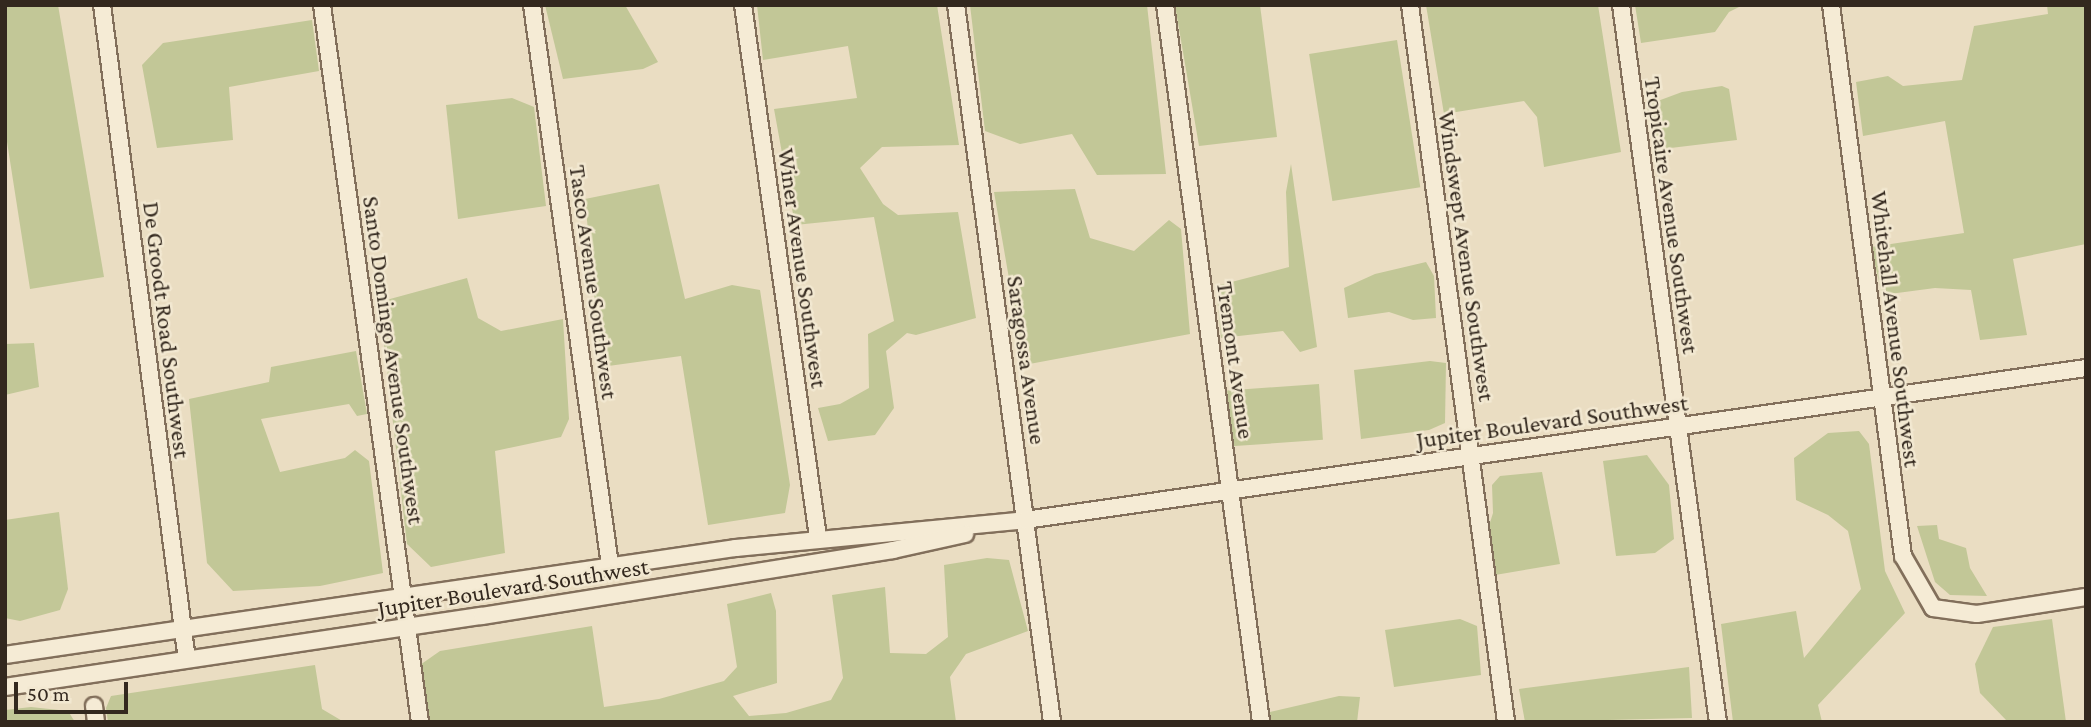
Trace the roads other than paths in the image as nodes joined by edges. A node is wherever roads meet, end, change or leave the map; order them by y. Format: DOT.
graph roads {
  1 [pos="102,5"];
  2 [pos="322,5"];
  3 [pos="533,5"];
  4 [pos="743,5"];
  5 [pos="956,5"];
  6 [pos="1165,5"];
  7 [pos="1410,5"];
  8 [pos="1621,5"];
  9 [pos="1831,5"];
  10 [pos="2086,368"];
  11 [pos="1882,398"];
  12 [pos="1677,426"];
  13 [pos="1471,457"];
  14 [pos="1230,490"];
  15 [pos="1025,520"];
  16 [pos="818,537"];
  17 [pos="610,565"];
  18 [pos="403,597"];
  19 [pos="2086,597"];
  20 [pos="183,628"];
  21 [pos="407,628"];
  22 [pos="5,655"];
  23 [pos="187,660"];
  24 [pos="5,687"];
  25 [pos="420,722"];
  26 [pos="1052,722"];
  27 [pos="1261,722"];
  28 [pos="1506,722"];
  29 [pos="1718,722"];
  1 -- 20 [label="street, De Groodt Road Southwest"];
  2 -- 18 [label="street, Santo Domingo Avenue Southwest"];
  3 -- 17 [label="street, Tasco Avenue Southwest"];
  4 -- 16 [label="street, Winer Avenue Southwest"];
  5 -- 15 [label="street, Saragossa Avenue"];
  6 -- 14 [label="street, Tremont Avenue"];
  7 -- 13 [label="street, Windswept Avenue Southwest"];
  8 -- 12 [label="street, Tropicaire Avenue Southwest"];
  9 -- 11 [label="street, Whitehall Avenue Southwest"];
  10 -- 11 [label="street, Jupiter Boulevard Southwest"];
  11 -- 12 [label="street, Jupiter Boulevard Southwest"];
  11 -- 19 [label="street, Whitehall Avenue Southwest"];
  12 -- 13 [label="street, Jupiter Boulevard Southwest"];
  12 -- 29 [label="street, Tropicaire Avenue Southwest"];
  13 -- 14 [label="street, Jupiter Boulevard Southwest"];
  13 -- 28 [label="street, Windswept Avenue Southwest"];
  14 -- 15 [label="street, Jupiter Boulevard Southwest"];
  14 -- 27 [label="street, Tremont Avenue"];
  15 -- 16 [label="street, Jupiter Boulevard Southwest"];
  15 -- 21 [label="street, Jupiter Boulevard Southwest"];
  15 -- 26 [label="street, Saragossa Avenue"];
  16 -- 17 [label="street, Jupiter Boulevard Southwest"];
  17 -- 18 [label="street, Jupiter Boulevard Southwest"];
  18 -- 20 [label="street, Jupiter Boulevard Southwest"];
  18 -- 21 [label="street, Santo Domingo Avenue Southwest"];
  20 -- 22 [label="street, Jupiter Boulevard Southwest"];
  20 -- 23 [label="street, De Groodt Road Southwest"];
  21 -- 23 [label="street, Jupiter Boulevard Southwest"];
  21 -- 25 [label="street, Santo Domingo Avenue Southwest"];
  23 -- 24 [label="street, Jupiter Boulevard Southwest"];
}
